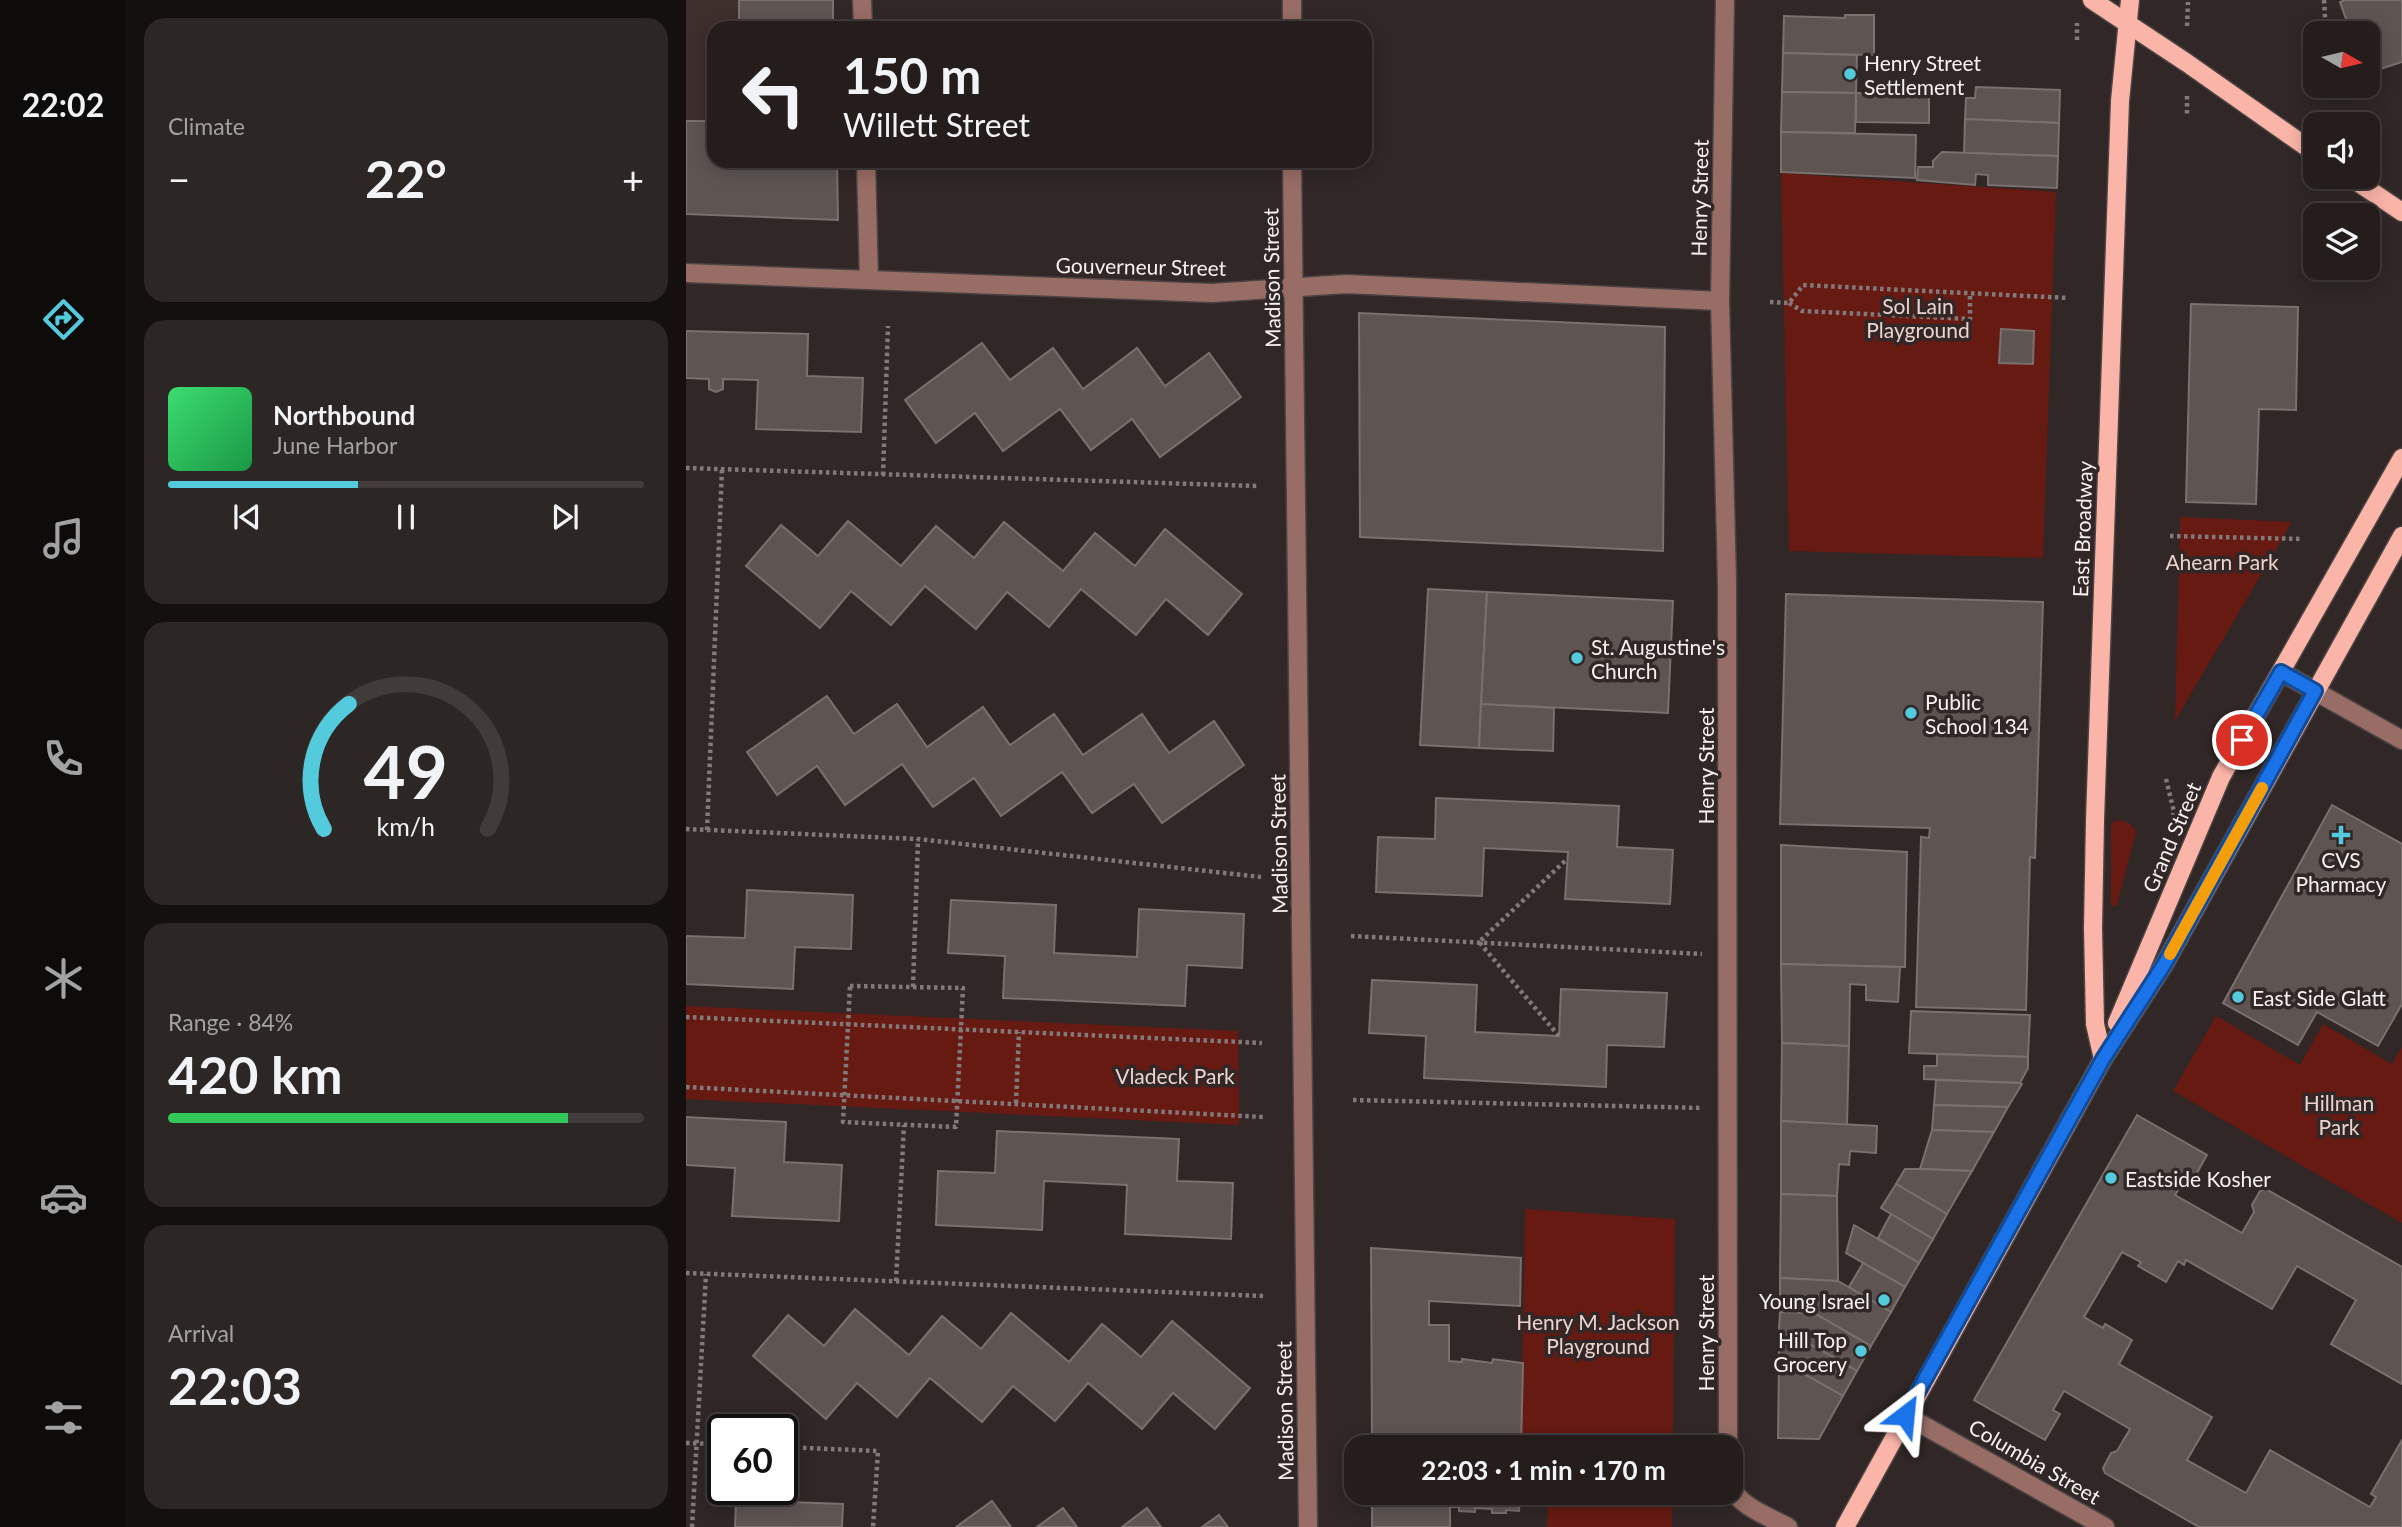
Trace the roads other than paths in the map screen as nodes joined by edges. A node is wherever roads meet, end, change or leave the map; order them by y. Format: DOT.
graph roads {
  1 [pos="862,0"];
  2 [pos="1292,0"];
  3 [pos="1725,0"];
  4 [pos="2092,0"];
  5 [pos="2130,0"];
  6 [pos="863,21"];
  7 [pos="1292,21"];
  8 [pos="2127,24"];
  9 [pos="2303,145"];
  10 [pos="866,168"];
  11 [pos="1292,168"];
  12 [pos="2368,189"];
  13 [pos="2402,212"];
  14 [pos="686,273"];
  15 [pos="869,280"];
  16 [pos="1293,287"];
  17 [pos="1720,302"];
  18 [pos="2402,458"];
  19 [pos="2402,537"];
  20 [pos="2281,672"];
  21 [pos="2315,691"];
  22 [pos="2402,740"];
  23 [pos="2103,1059"];
  24 [pos="1905,1415"];
  25 [pos="1728,1435"];
  26 [pos="1743,1500"];
  27 [pos="1308,1527"];
  28 [pos="1788,1527"];
  29 [pos="1845,1527"];
  30 [pos="2105,1527"];
  1 -- 6 [label="street"];
  2 -- 7 [label="street"];
  3 -- 17 [label="street, Henry Street"];
  4 -- 8 [label="main road"];
  5 -- 8 [label="main road, East Broadway"];
  8 -- 9 [label="main road"];
  8 -- 23 [label="main road, East Broadway"];
  10 -- 15 [label="street"];
  11 -- 16 [label="street, Madison Street"];
  12 -- 13 [label="main road"];
  14 -- 15 [label="street, Gouverneur Street"];
  15 -- 16 [label="street, Gouverneur Street"];
  16 -- 17 [label="street, Gouverneur Street"];
  16 -- 27 [label="street, Madison Street"];
  17 -- 25 [label="street, Henry Street"];
  18 -- 20 [label="main road, Grand Street"];
  19 -- 21 [label="main road, Grand Street"];
  20 -- 21 [label="street"];
  20 -- 23 [label="main road, Grand Street"];
  21 -- 22 [label="street"];
  21 -- 23 [label="main road, Grand Street"];
  23 -- 24 [label="main road, Grand Street"];
  24 -- 29 [label="main road, Grand Street"];
  24 -- 30 [label="street, Columbia Street"];
  26 -- 28 [label="street"];
}
